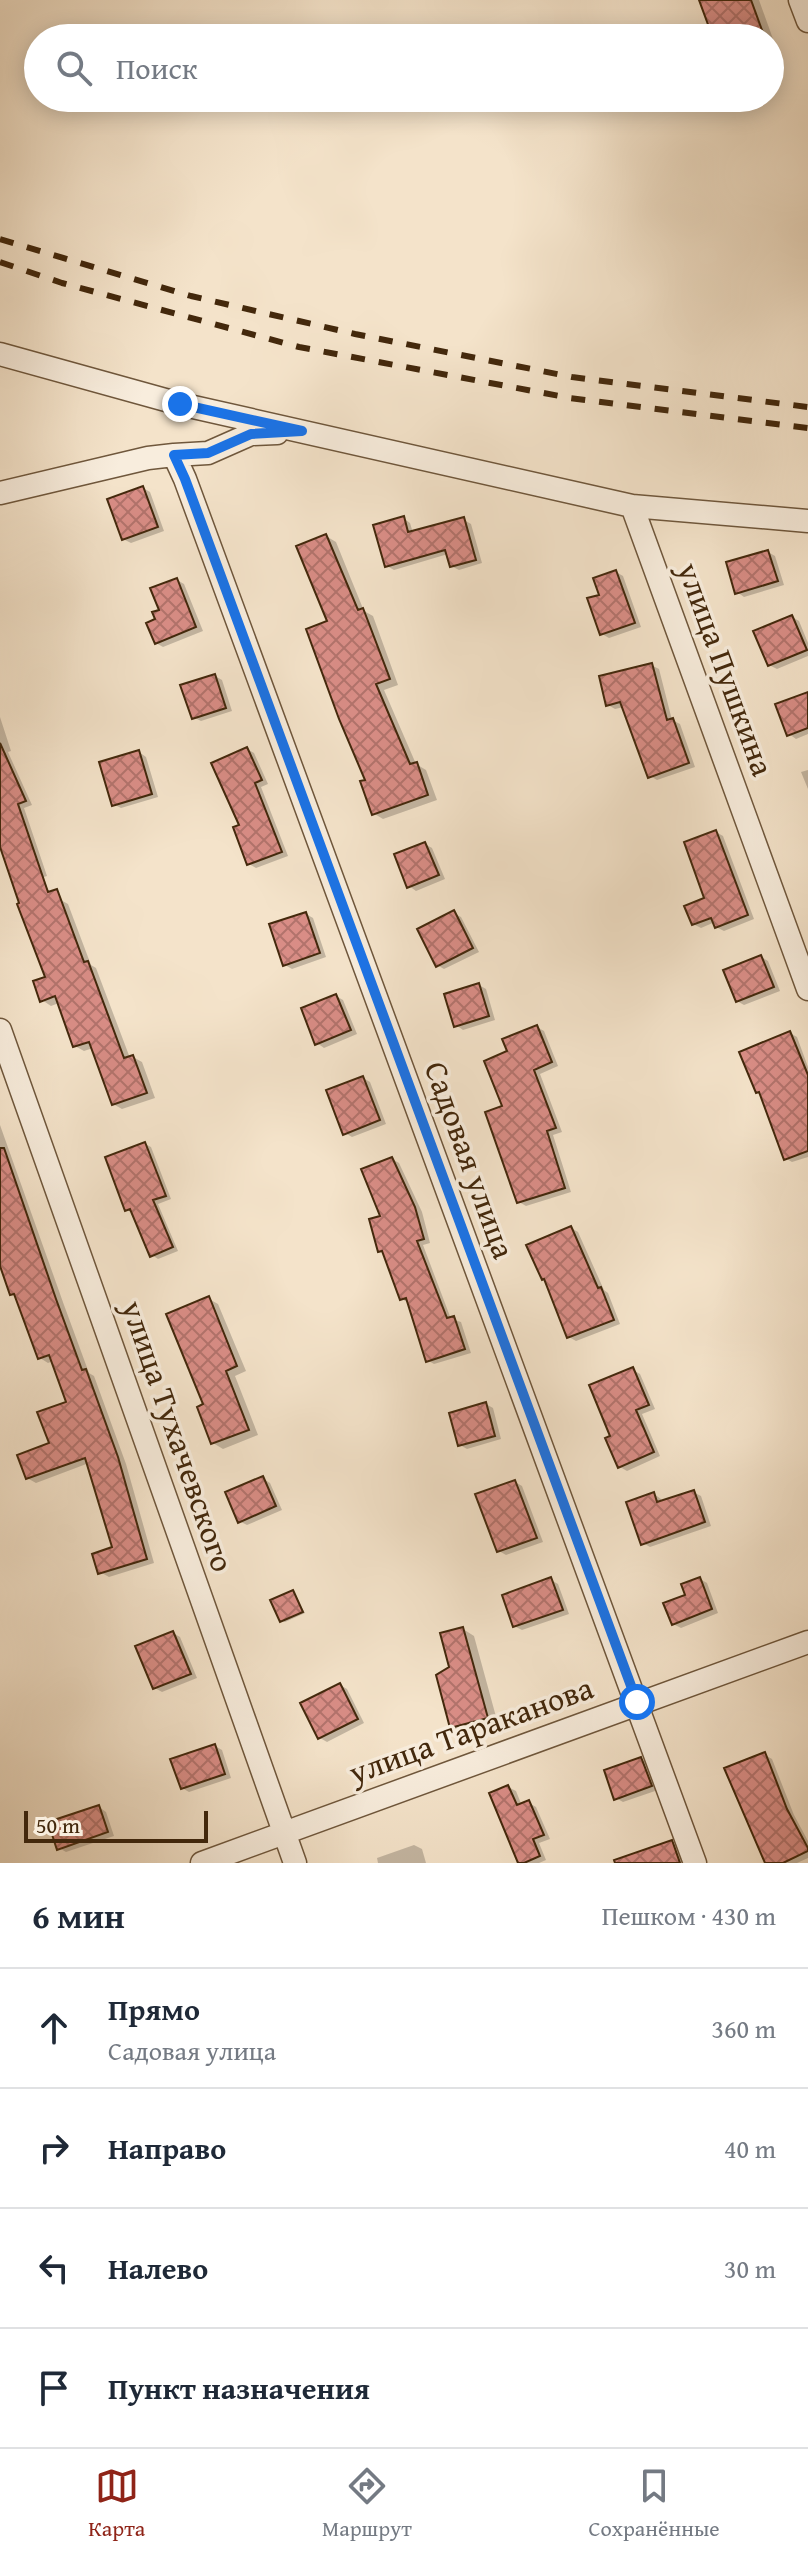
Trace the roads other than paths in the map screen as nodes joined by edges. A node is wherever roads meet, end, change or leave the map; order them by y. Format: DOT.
graph roads {
  1 [pos="800,0"];
  2 [pos="808,21"];
  3 [pos="0,354"];
  4 [pos="302,431"];
  5 [pos="174,455"];
  6 [pos="0,493"];
  7 [pos="632,506"];
  8 [pos="808,521"];
  9 [pos="808,989"];
  10 [pos="0,1030"];
  11 [pos="808,1642"];
  12 [pos="637,1702"];
  13 [pos="284,1833"];
  14 [pos="202,1863"];
  15 [pos="295,1863"];
  16 [pos="695,1863"];
  1 -- 2 [label="street"];
  3 -- 4 [label="street"];
  4 -- 5 [label="street"];
  4 -- 7 [label="street"];
  5 -- 6 [label="street"];
  5 -- 12 [label="street, Садовая улица"];
  7 -- 8 [label="street"];
  7 -- 9 [label="street, улица Пушкина"];
  10 -- 13 [label="street, улица Тухачевского"];
  11 -- 12 [label="street, улица Тараканова"];
  12 -- 13 [label="street, улица Тараканова"];
  12 -- 16 [label="street, Садовая улица"];
  13 -- 14 [label="street, улица Тараканова"];
  13 -- 15 [label="street, улица Тухачевского"];
}
